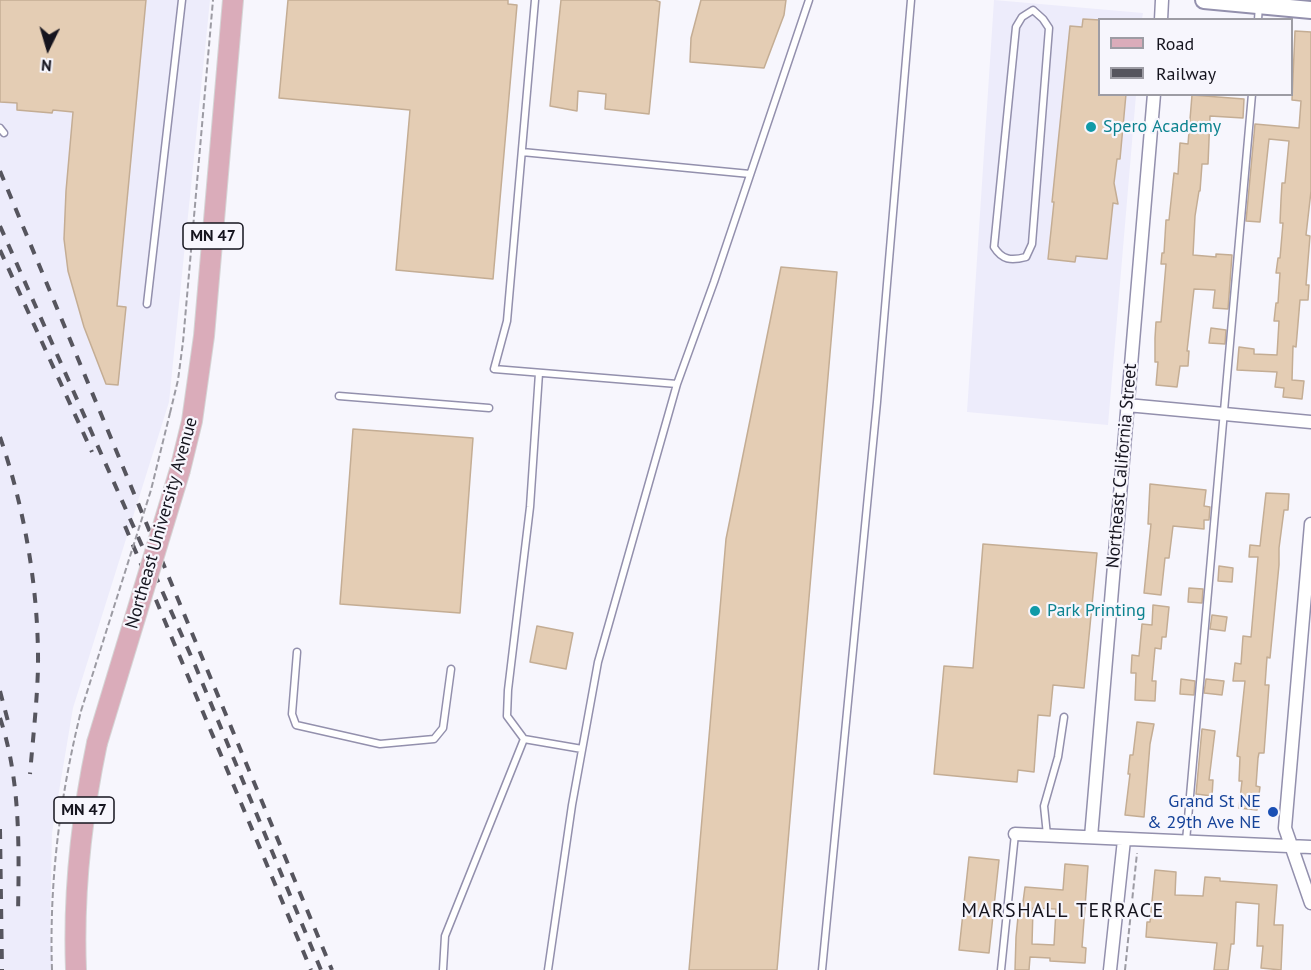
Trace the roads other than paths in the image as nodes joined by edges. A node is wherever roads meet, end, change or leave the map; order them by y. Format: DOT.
graph roads {
  1 [pos="182,0"];
  2 [pos="233,0"];
  3 [pos="535,0"];
  4 [pos="809,0"];
  5 [pos="911,0"];
  6 [pos="1162,0"];
  7 [pos="1204,0"];
  8 [pos="1034,1"];
  9 [pos="1259,8"];
  10 [pos="1033,10"];
  11 [pos="1311,10"];
  12 [pos="1161,18"];
  13 [pos="1154,96"];
  14 [pos="1252,96"];
  15 [pos="522,152"];
  16 [pos="750,174"];
  17 [pos="147,304"];
  18 [pos="539,373"];
  19 [pos="677,384"];
  20 [pos="339,396"];
  21 [pos="1127,405"];
  22 [pos="489,408"];
  23 [pos="1224,413"];
  24 [pos="1311,422"];
  25 [pos="1311,524"];
  26 [pos="297,652"];
  27 [pos="451,669"];
  28 [pos="1064,717"];
  29 [pos="524,739"];
  30 [pos="582,749"];
  31 [pos="1015,834"];
  32 [pos="1047,836"];
  33 [pos="1091,837"];
  34 [pos="1124,840"];
  35 [pos="1186,842"];
  36 [pos="1291,846"];
  37 [pos="1311,847"];
  38 [pos="1310,899"];
  39 [pos="76,970"];
  40 [pos="443,970"];
  41 [pos="548,970"];
  42 [pos="822,970"];
  43 [pos="1001,970"];
  44 [pos="1110,970"];
  1 -- 17 [label="lane"];
  2 -- 39 [label="main road, Northeast University Avenue / MN 47, bridge"];
  3 -- 15 [label="lane"];
  4 -- 16 [label="lane"];
  5 -- 42 [label="lane"];
  6 -- 12 [label="street"];
  7 -- 9 [label="street"];
  8 -- 10 [label="lane"];
  9 -- 11 [label="street"];
  10 -- 10 [label="lane"];
  13 -- 21 [label="street, Northeast California Street"];
  14 -- 23 [label="lane"];
  15 -- 16 [label="lane"];
  15 -- 18 [label="lane"];
  16 -- 19 [label="lane"];
  18 -- 19 [label="lane"];
  18 -- 29 [label="lane"];
  19 -- 30 [label="lane"];
  20 -- 22 [label="lane"];
  21 -- 23 [label="street"];
  21 -- 33 [label="street, Northeast California Street"];
  23 -- 24 [label="street"];
  23 -- 35 [label="lane"];
  25 -- 36 [label="street"];
  26 -- 27 [label="lane"];
  28 -- 32 [label="lane"];
  29 -- 30 [label="lane"];
  29 -- 40 [label="lane"];
  30 -- 41 [label="lane"];
  31 -- 32 [label="street"];
  31 -- 43 [label="lane"];
  32 -- 33 [label="street"];
  33 -- 34 [label="street"];
  34 -- 35 [label="street"];
  34 -- 44 [label="street"];
  35 -- 36 [label="street"];
  36 -- 37 [label="street"];
  36 -- 38 [label="street"];
}
